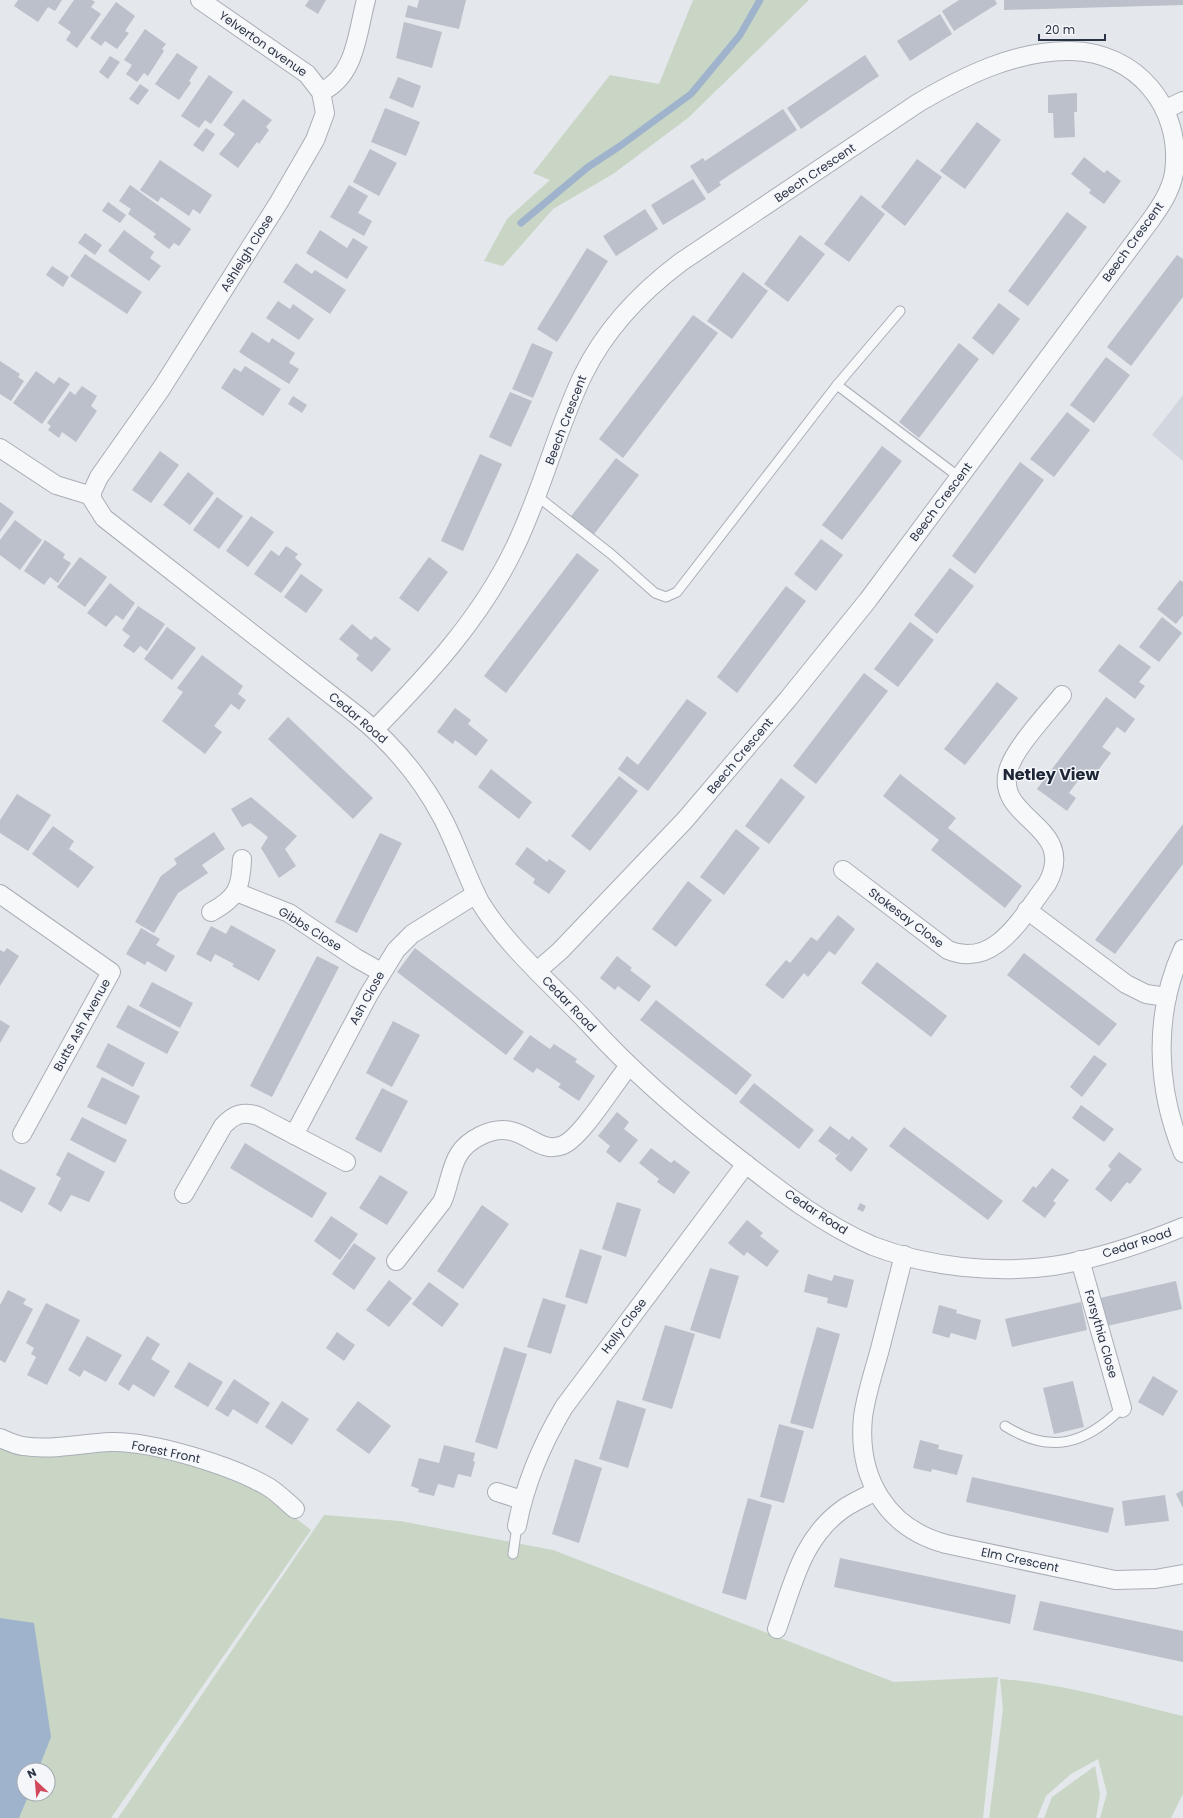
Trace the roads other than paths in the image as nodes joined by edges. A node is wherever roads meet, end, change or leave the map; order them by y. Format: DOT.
graph roads {
  1 [pos="200,0"];
  2 [pos="366,0"];
  3 [pos="321,92"];
  4 [pos="1183,101"];
  5 [pos="1166,110"];
  6 [pos="900,311"];
  7 [pos="837,385"];
  8 [pos="0,448"];
  9 [pos="959,477"];
  10 [pos="92,496"];
  11 [pos="537,496"];
  12 [pos="1062,695"];
  13 [pos="375,729"];
  14 [pos="242,859"];
  15 [pos="843,870"];
  16 [pos="236,892"];
  17 [pos="0,894"];
  18 [pos="476,894"];
  19 [pos="1027,910"];
  20 [pos="211,912"];
  21 [pos="1183,949"];
  22 [pos="537,971"];
  23 [pos="381,972"];
  24 [pos="1167,997"];
  25 [pos="629,1066"];
  26 [pos="22,1134"];
  27 [pos="294,1135"];
  28 [pos="1183,1153"];
  29 [pos="346,1162"];
  30 [pos="746,1164"];
  31 [pos="184,1194"];
  32 [pos="1183,1227"];
  33 [pos="904,1255"];
  34 [pos="1080,1260"];
  35 [pos="396,1261"];
  36 [pos="1122,1408"];
  37 [pos="1005,1426"];
  38 [pos="0,1438"];
  39 [pos="876,1491"];
  40 [pos="497,1492"];
  41 [pos="522,1500"];
  42 [pos="295,1509"];
  43 [pos="517,1526"];
  44 [pos="513,1554"];
  45 [pos="1183,1574"];
  46 [pos="777,1629"];
  1 -- 3 [label="street, Yelverton avenue"];
  2 -- 3 [label="street"];
  3 -- 10 [label="street, Ashleigh Close"];
  4 -- 5 [label="street"];
  5 -- 9 [label="street, Beech Crescent"];
  5 -- 11 [label="street, Beech Crescent"];
  6 -- 7 [label="lane"];
  7 -- 9 [label="lane"];
  7 -- 11 [label="lane"];
  8 -- 10 [label="street"];
  9 -- 22 [label="street, Beech Crescent"];
  10 -- 13 [label="street, Cedar Road"];
  11 -- 13 [label="street, Beech Crescent"];
  12 -- 19 [label="street, Stokesay Close"];
  13 -- 18 [label="street, Cedar Road"];
  14 -- 16 [label="street"];
  15 -- 19 [label="street, Stokesay Close"];
  16 -- 20 [label="street"];
  16 -- 23 [label="street, Gibbs Close"];
  17 -- 26 [label="street, Butts Ash Avenue"];
  18 -- 22 [label="street, Cedar Road"];
  18 -- 23 [label="street, Ash Close"];
  19 -- 24 [label="street"];
  21 -- 24 [label="street"];
  22 -- 25 [label="street, Cedar Road"];
  23 -- 27 [label="street, Ash Close"];
  24 -- 28 [label="street"];
  25 -- 30 [label="street, Cedar Road"];
  25 -- 35 [label="street"];
  27 -- 29 [label="street"];
  27 -- 31 [label="street"];
  30 -- 33 [label="street, Cedar Road"];
  30 -- 41 [label="street, Holly Close"];
  32 -- 34 [label="street, Cedar Road"];
  33 -- 34 [label="street, Cedar Road"];
  33 -- 39 [label="street, Elm Crescent"];
  34 -- 36 [label="street, Forsythia Close"];
  36 -- 37 [label="lane"];
  38 -- 42 [label="street, Forest Front"];
  39 -- 45 [label="street, Elm Crescent"];
  39 -- 46 [label="street"];
  40 -- 41 [label="street"];
  41 -- 43 [label="street, Holly Close"];
  43 -- 44 [label="lane"];
}
